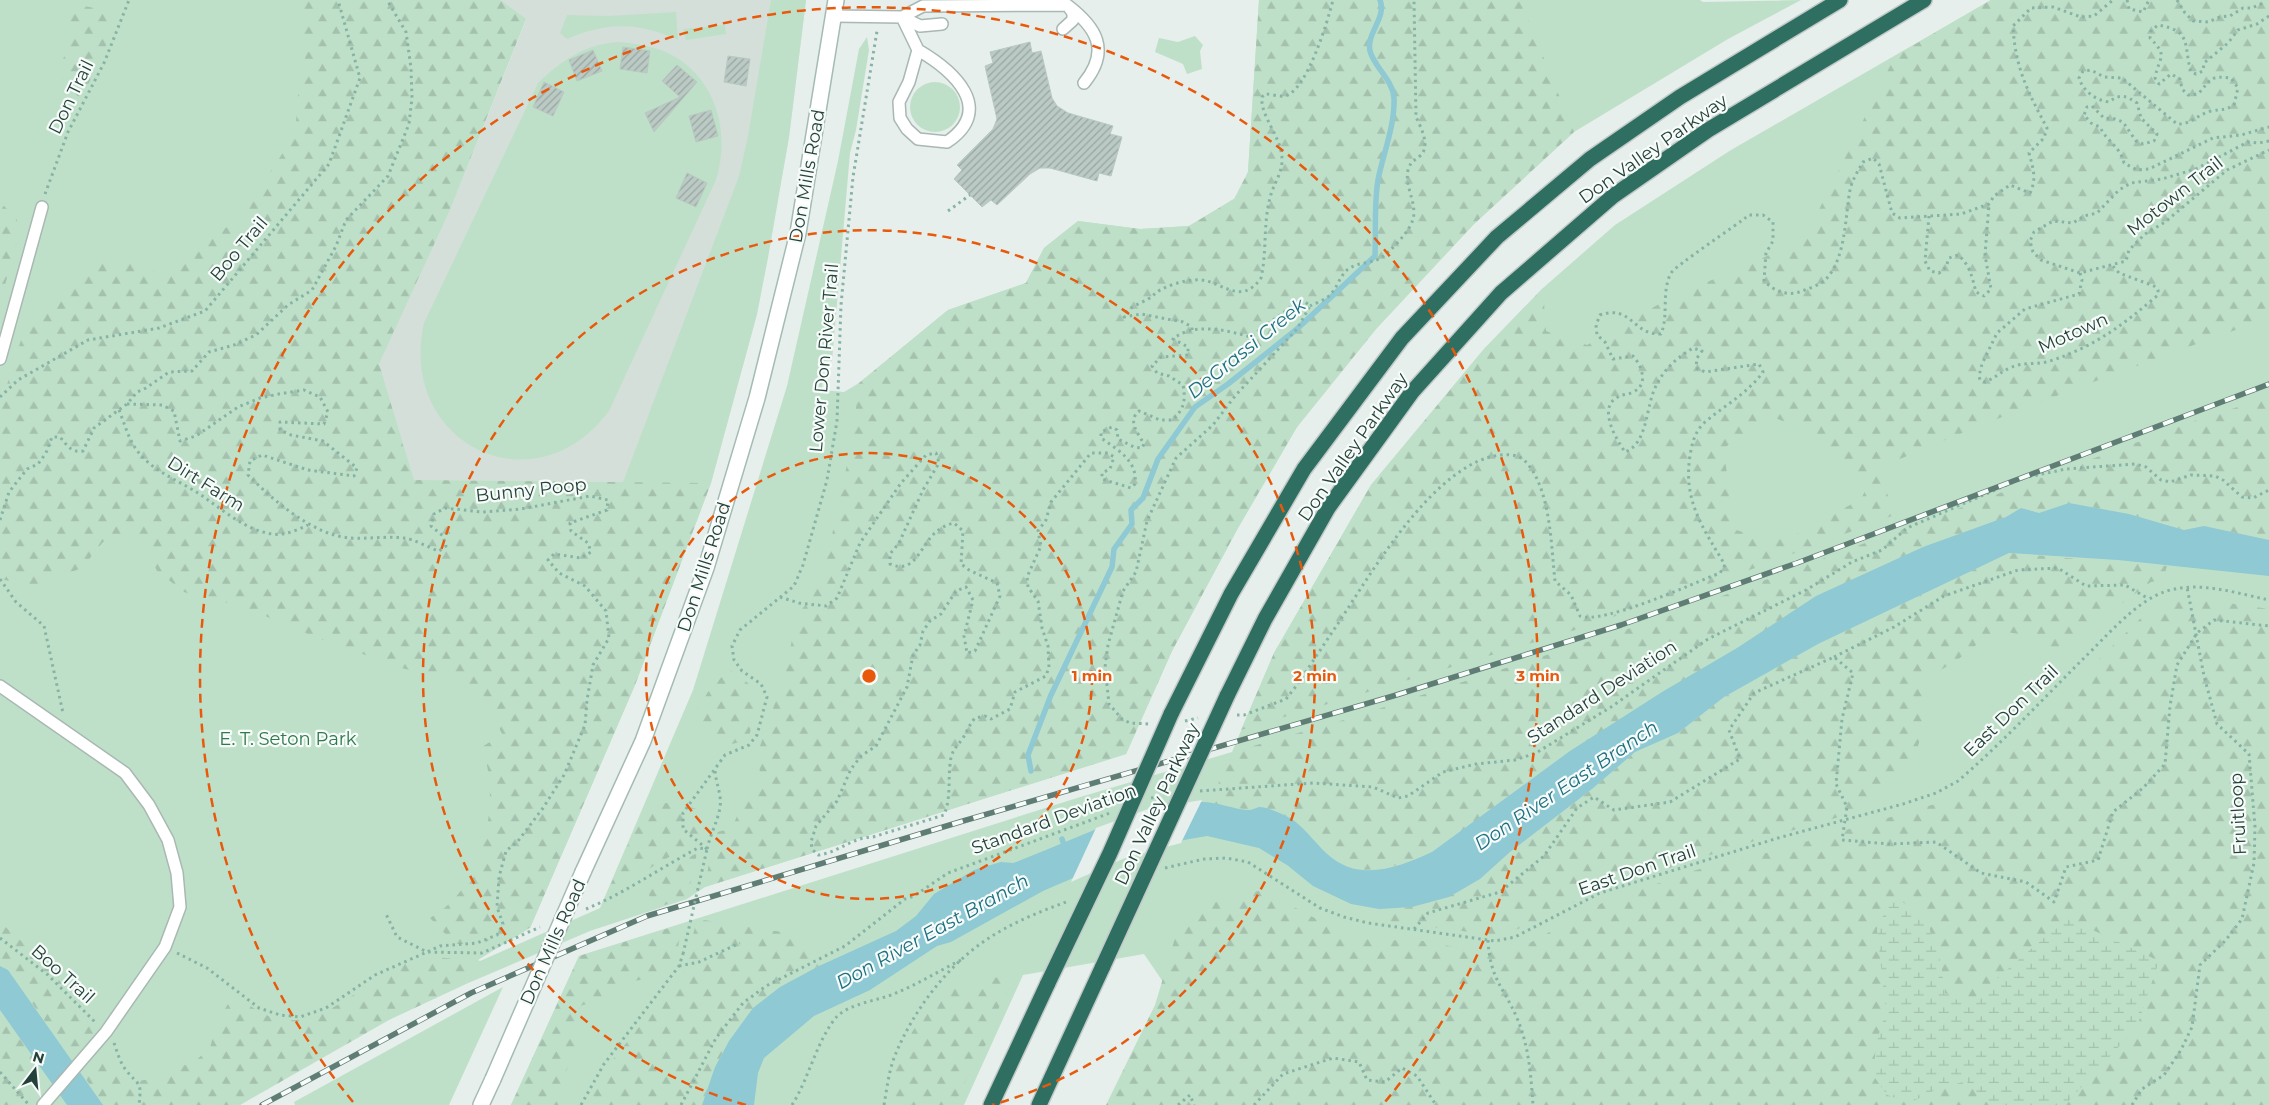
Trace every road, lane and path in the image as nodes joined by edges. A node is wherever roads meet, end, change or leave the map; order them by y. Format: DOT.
graph roads {
  1 [pos="129,0"];
  2 [pos="338,0"];
  3 [pos="387,0"];
  4 [pos="836,0"];
  5 [pos="1333,0"];
  6 [pos="1414,0"];
  7 [pos="1840,0"];
  8 [pos="1924,0"];
  9 [pos="2127,0"];
  10 [pos="2149,0"];
  11 [pos="2178,0"];
  12 [pos="2263,0"];
  13 [pos="1067,5"];
  14 [pos="834,16"];
  15 [pos="2269,16"];
  16 [pos="902,17"];
  17 [pos="878,18"];
  18 [pos="942,24"];
  19 [pos="1064,29"];
  20 [pos="918,50"];
  21 [pos="1084,83"];
  22 [pos="2269,127"];
  23 [pos="2269,141"];
  24 [pos="2269,150"];
  25 [pos="970,195"];
  26 [pos="1989,204"];
  27 [pos="42,207"];
  28 [pos="948,211"];
  29 [pos="1929,216"];
  30 [pos="2112,264"];
  31 [pos="2080,273"];
  32 [pos="1310,306"];
  33 [pos="1192,330"];
  34 [pos="0,359"];
  35 [pos="0,397"];
  36 [pos="127,404"];
  37 [pos="119,410"];
  38 [pos="248,476"];
  39 [pos="2269,490"];
  40 [pos="0,520"];
  41 [pos="308,525"];
  42 [pos="0,579"];
  43 [pos="2187,587"];
  44 [pos="2149,600"];
  45 [pos="2269,600"];
  46 [pos="2269,626"];
  47 [pos="2197,633"];
  48 [pos="1834,657"];
  49 [pos="0,686"];
  50 [pos="64,716"];
  51 [pos="715,768"];
  52 [pos="1199,792"];
  53 [pos="1169,795"];
  54 [pos="1150,798"];
  55 [pos="1115,811"];
  56 [pos="1846,820"];
  57 [pos="706,849"];
  58 [pos="1162,869"];
  59 [pos="1071,900"];
  60 [pos="578,912"];
  61 [pos="386,914"];
  62 [pos="544,926"];
  63 [pos="1414,929"];
  64 [pos="0,938"];
  65 [pos="1488,940"];
  66 [pos="740,943"];
  67 [pos="165,947"];
  68 [pos="427,952"];
  69 [pos="963,959"];
  70 [pos="679,966"];
  71 [pos="106,1032"];
  72 [pos="0,1072"];
  73 [pos="681,1104"];
  74 [pos="29,1105"];
  75 [pos="43,1105"];
  76 [pos="139,1105"];
  77 [pos="481,1105"];
  78 [pos="581,1105"];
  79 [pos="792,1105"];
  80 [pos="884,1105"];
  81 [pos="991,1105"];
  82 [pos="1039,1105"];
  83 [pos="1178,1105"];
  84 [pos="1194,1105"];
  85 [pos="1254,1105"];
  86 [pos="1436,1105"];
  87 [pos="1533,1105"];
  88 [pos="2132,1105"];
  1 -- 27 [label="path, Don Trail"];
  2 -- 35 [label="path, Boo Trail"];
  3 -- 36 [label="path"];
  4 -- 14 [label="main road, Don Mills Road"];
  5 -- 33 [label="path"];
  6 -- 32 [label="path"];
  7 -- 81 [label="highway, Don Valley Parkway, bridge"];
  8 -- 82 [label="highway, Don Valley Parkway, bridge"];
  9 -- 10 [label="path"];
  11 -- 12 [label="path"];
  13 -- 16 [label="lane"];
  13 -- 19 [label="lane"];
  13 -- 21 [label="lane"];
  14 -- 17 [label="lane"];
  14 -- 77 [label="main road, Don Mills Road, bridge"];
  15 -- 22 [label="path, Motown Trail"];
  16 -- 17 [label="lane"];
  16 -- 18 [label="lane"];
  16 -- 20 [label="lane"];
  17 -- 51 [label="path, Lower Don River Trail"];
  20 -- 20 [label="lane"];
  23 -- 31 [label="path, Motown Trail"];
  24 -- 30 [label="path, Motown Trail"];
  25 -- 28 [label="path"];
  26 -- 29 [label="path"];
  27 -- 34 [label="lane"];
  30 -- 31 [label="path, Motown Trail"];
  30 -- 31 [label="path, Motown"];
  36 -- 37 [label="path"];
  36 -- 38 [label="path, Dirt Farm"];
  37 -- 40 [label="path"];
  37 -- 41 [label="path, Dirt Farm"];
  38 -- 41 [label="path, Bunny Poop"];
  39 -- 52 [label="path, Standard Deviation"];
  41 -- 68 [label="path, Bunny Poop"];
  42 -- 50 [label="path"];
  43 -- 44 [label="path, East Don Trail"];
  43 -- 45 [label="path, East Don Trail"];
  43 -- 47 [label="path, Fruitloop"];
  44 -- 48 [label="path"];
  44 -- 56 [label="path, East Don Trail"];
  46 -- 47 [label="path"];
  47 -- 56 [label="path"];
  47 -- 88 [label="path, Fruitloop"];
  48 -- 56 [label="path"];
  48 -- 63 [label="path"];
  49 -- 67 [label="lane"];
  51 -- 57 [label="path"];
  51 -- 57 [label="path, Lower Don River Trail"];
  53 -- 54 [label="path, Standard Deviation"];
  55 -- 73 [label="path, Standard Deviation"];
  56 -- 65 [label="path, East Don Trail"];
  57 -- 60 [label="path"];
  57 -- 70 [label="path, bridge"];
  58 -- 63 [label="path, East Don Trail"];
  59 -- 69 [label="path"];
  61 -- 68 [label="path"];
  62 -- 68 [label="path"];
  63 -- 65 [label="path, East Don Trail"];
  64 -- 71 [label="path, Boo Trail"];
  65 -- 87 [label="path"];
  66 -- 70 [label="path"];
  67 -- 68 [label="path"];
  67 -- 71 [label="lane"];
  69 -- 79 [label="path"];
  69 -- 80 [label="path"];
  70 -- 78 [label="path"];
  71 -- 75 [label="lane"];
  71 -- 76 [label="path, Boo Trail"];
  72 -- 74 [label="path"];
  83 -- 84 [label="path"];
  85 -- 86 [label="path"];
}
